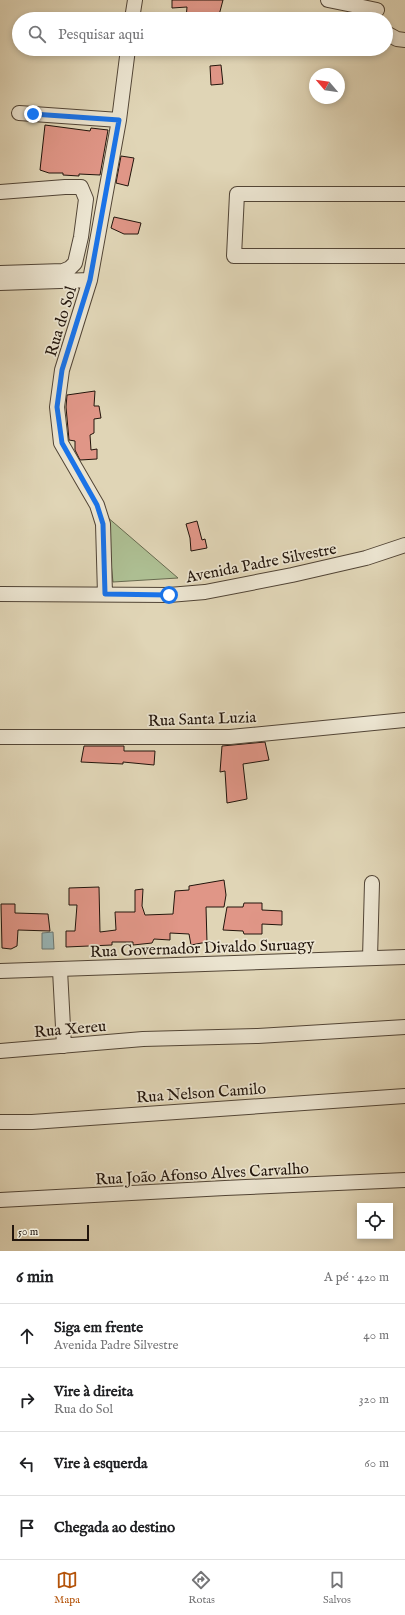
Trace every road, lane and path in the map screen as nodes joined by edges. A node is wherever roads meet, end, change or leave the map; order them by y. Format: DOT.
graph roads {
  1 [pos="135,0"];
  2 [pos="328,0"];
  3 [pos="377,10"];
  4 [pos="133,12"];
  5 [pos="393,37"];
  6 [pos="405,40"];
  7 [pos="127,56"];
  8 [pos="19,113"];
  9 [pos="119,120"];
  10 [pos="0,192"];
  11 [pos="405,194"];
  12 [pos="81,237"];
  13 [pos="98,238"];
  14 [pos="405,256"];
  15 [pos="0,273"];
  16 [pos="90,280"];
  17 [pos="0,283"];
  18 [pos="405,545"];
  19 [pos="0,594"];
  20 [pos="105,594"];
  21 [pos="405,720"];
  22 [pos="0,737"];
  23 [pos="372,883"];
  24 [pos="405,957"];
  25 [pos="370,958"];
  26 [pos="60,970"];
  27 [pos="0,972"];
  28 [pos="405,1027"];
  29 [pos="64,1046"];
  30 [pos="0,1051"];
  31 [pos="405,1096"];
  32 [pos="0,1122"];
  33 [pos="405,1180"];
  34 [pos="0,1200"];
  1 -- 4 [label="street"];
  2 -- 3 [label="street"];
  5 -- 6 [label="street"];
  7 -- 9 [label="street, Rua do Sol"];
  8 -- 9 [label="street"];
  9 -- 13 [label="street, Rua do Sol"];
  10 -- 12 [label="street"];
  11 -- 14 [label="street"];
  12 -- 13 [label="street"];
  12 -- 15 [label="street"];
  13 -- 16 [label="street, Rua do Sol"];
  16 -- 17 [label="street"];
  16 -- 20 [label="street, Rua do Sol"];
  18 -- 20 [label="street, Avenida Padre Silvestre"];
  19 -- 20 [label="street, Avenida Padre Silvestre"];
  21 -- 22 [label="street, Rua Santa Luzia"];
  23 -- 25 [label="street"];
  24 -- 25 [label="street, Rua Governador Divaldo Suruagy"];
  25 -- 26 [label="street, Rua Governador Divaldo Suruagy"];
  26 -- 27 [label="street, Rua Governador Divaldo Suruagy"];
  26 -- 29 [label="street"];
  28 -- 29 [label="street, Rua Xereu"];
  29 -- 30 [label="street, Rua Xereu"];
  31 -- 32 [label="street, Rua Nelson Camilo"];
  33 -- 34 [label="street, Rua João Afonso Alves Carvalho"];
}
